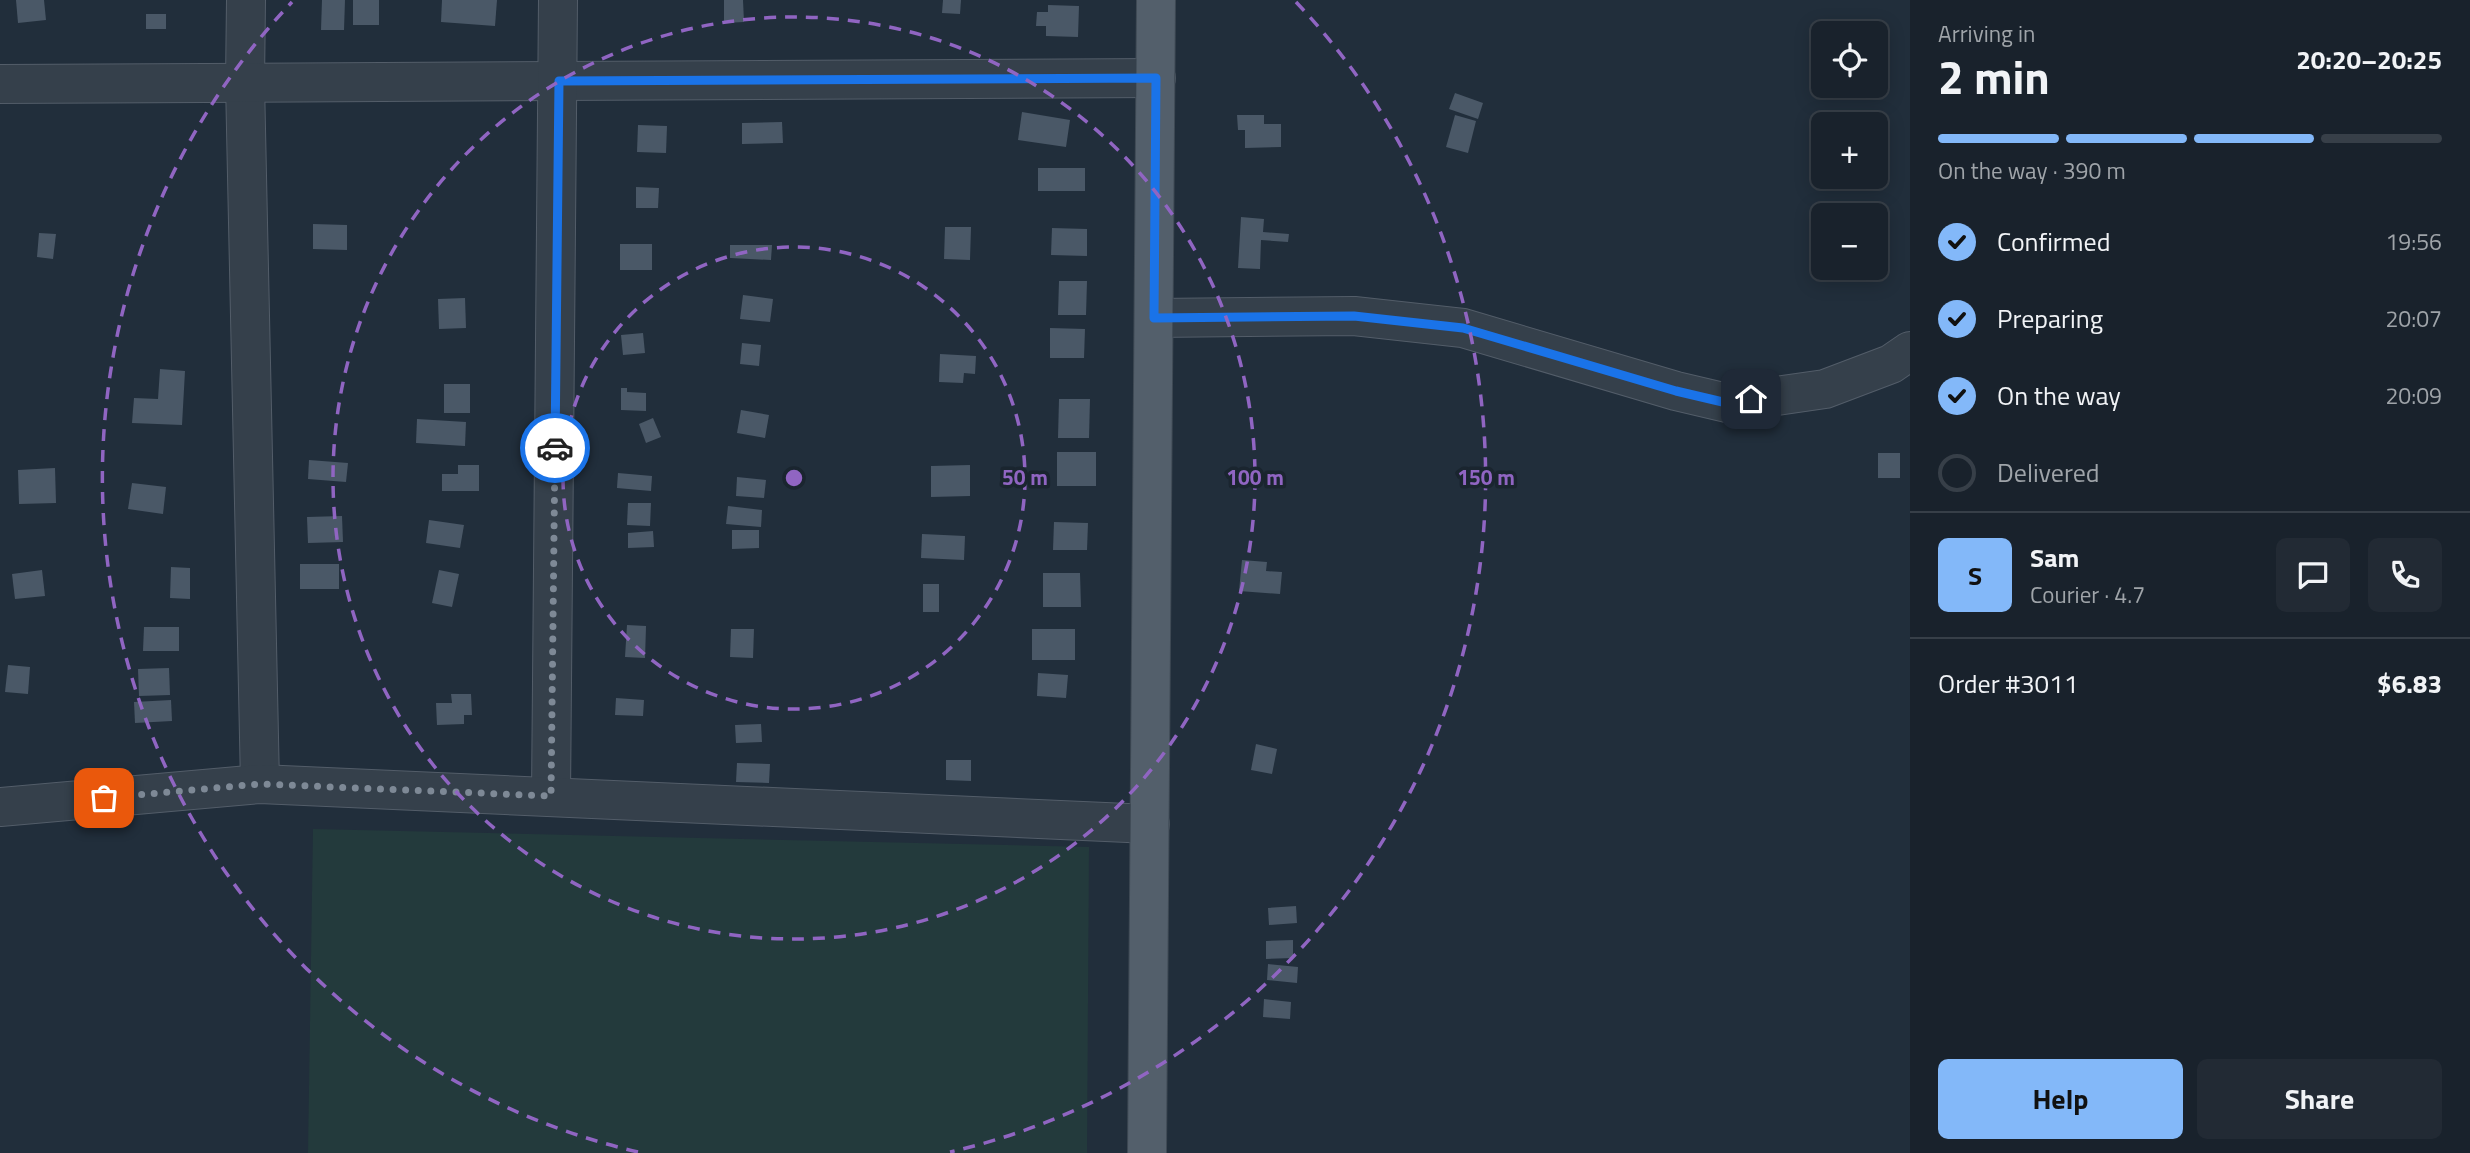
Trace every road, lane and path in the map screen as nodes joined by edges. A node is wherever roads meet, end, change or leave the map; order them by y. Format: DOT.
graph roads {
  1 [pos="246,0"];
  2 [pos="558,0"];
  3 [pos="1156,0"];
  4 [pos="1156,78"];
  5 [pos="559,81"];
  6 [pos="245,82"];
  7 [pos="0,84"];
  8 [pos="1154,318"];
  9 [pos="1910,351"];
  10 [pos="260,784"];
  11 [pos="551,796"];
  12 [pos="0,807"];
  13 [pos="1150,824"];
  14 [pos="1147,1153"];
  1 -- 6 [label="street"];
  2 -- 5 [label="street"];
  3 -- 4 [label="main road"];
  4 -- 5 [label="street"];
  4 -- 8 [label="main road"];
  5 -- 6 [label="street"];
  5 -- 11 [label="street"];
  6 -- 7 [label="street"];
  6 -- 10 [label="street"];
  8 -- 9 [label="street"];
  8 -- 13 [label="main road"];
  10 -- 11 [label="street"];
  10 -- 12 [label="street"];
  11 -- 13 [label="street"];
  13 -- 14 [label="main road"];
}
